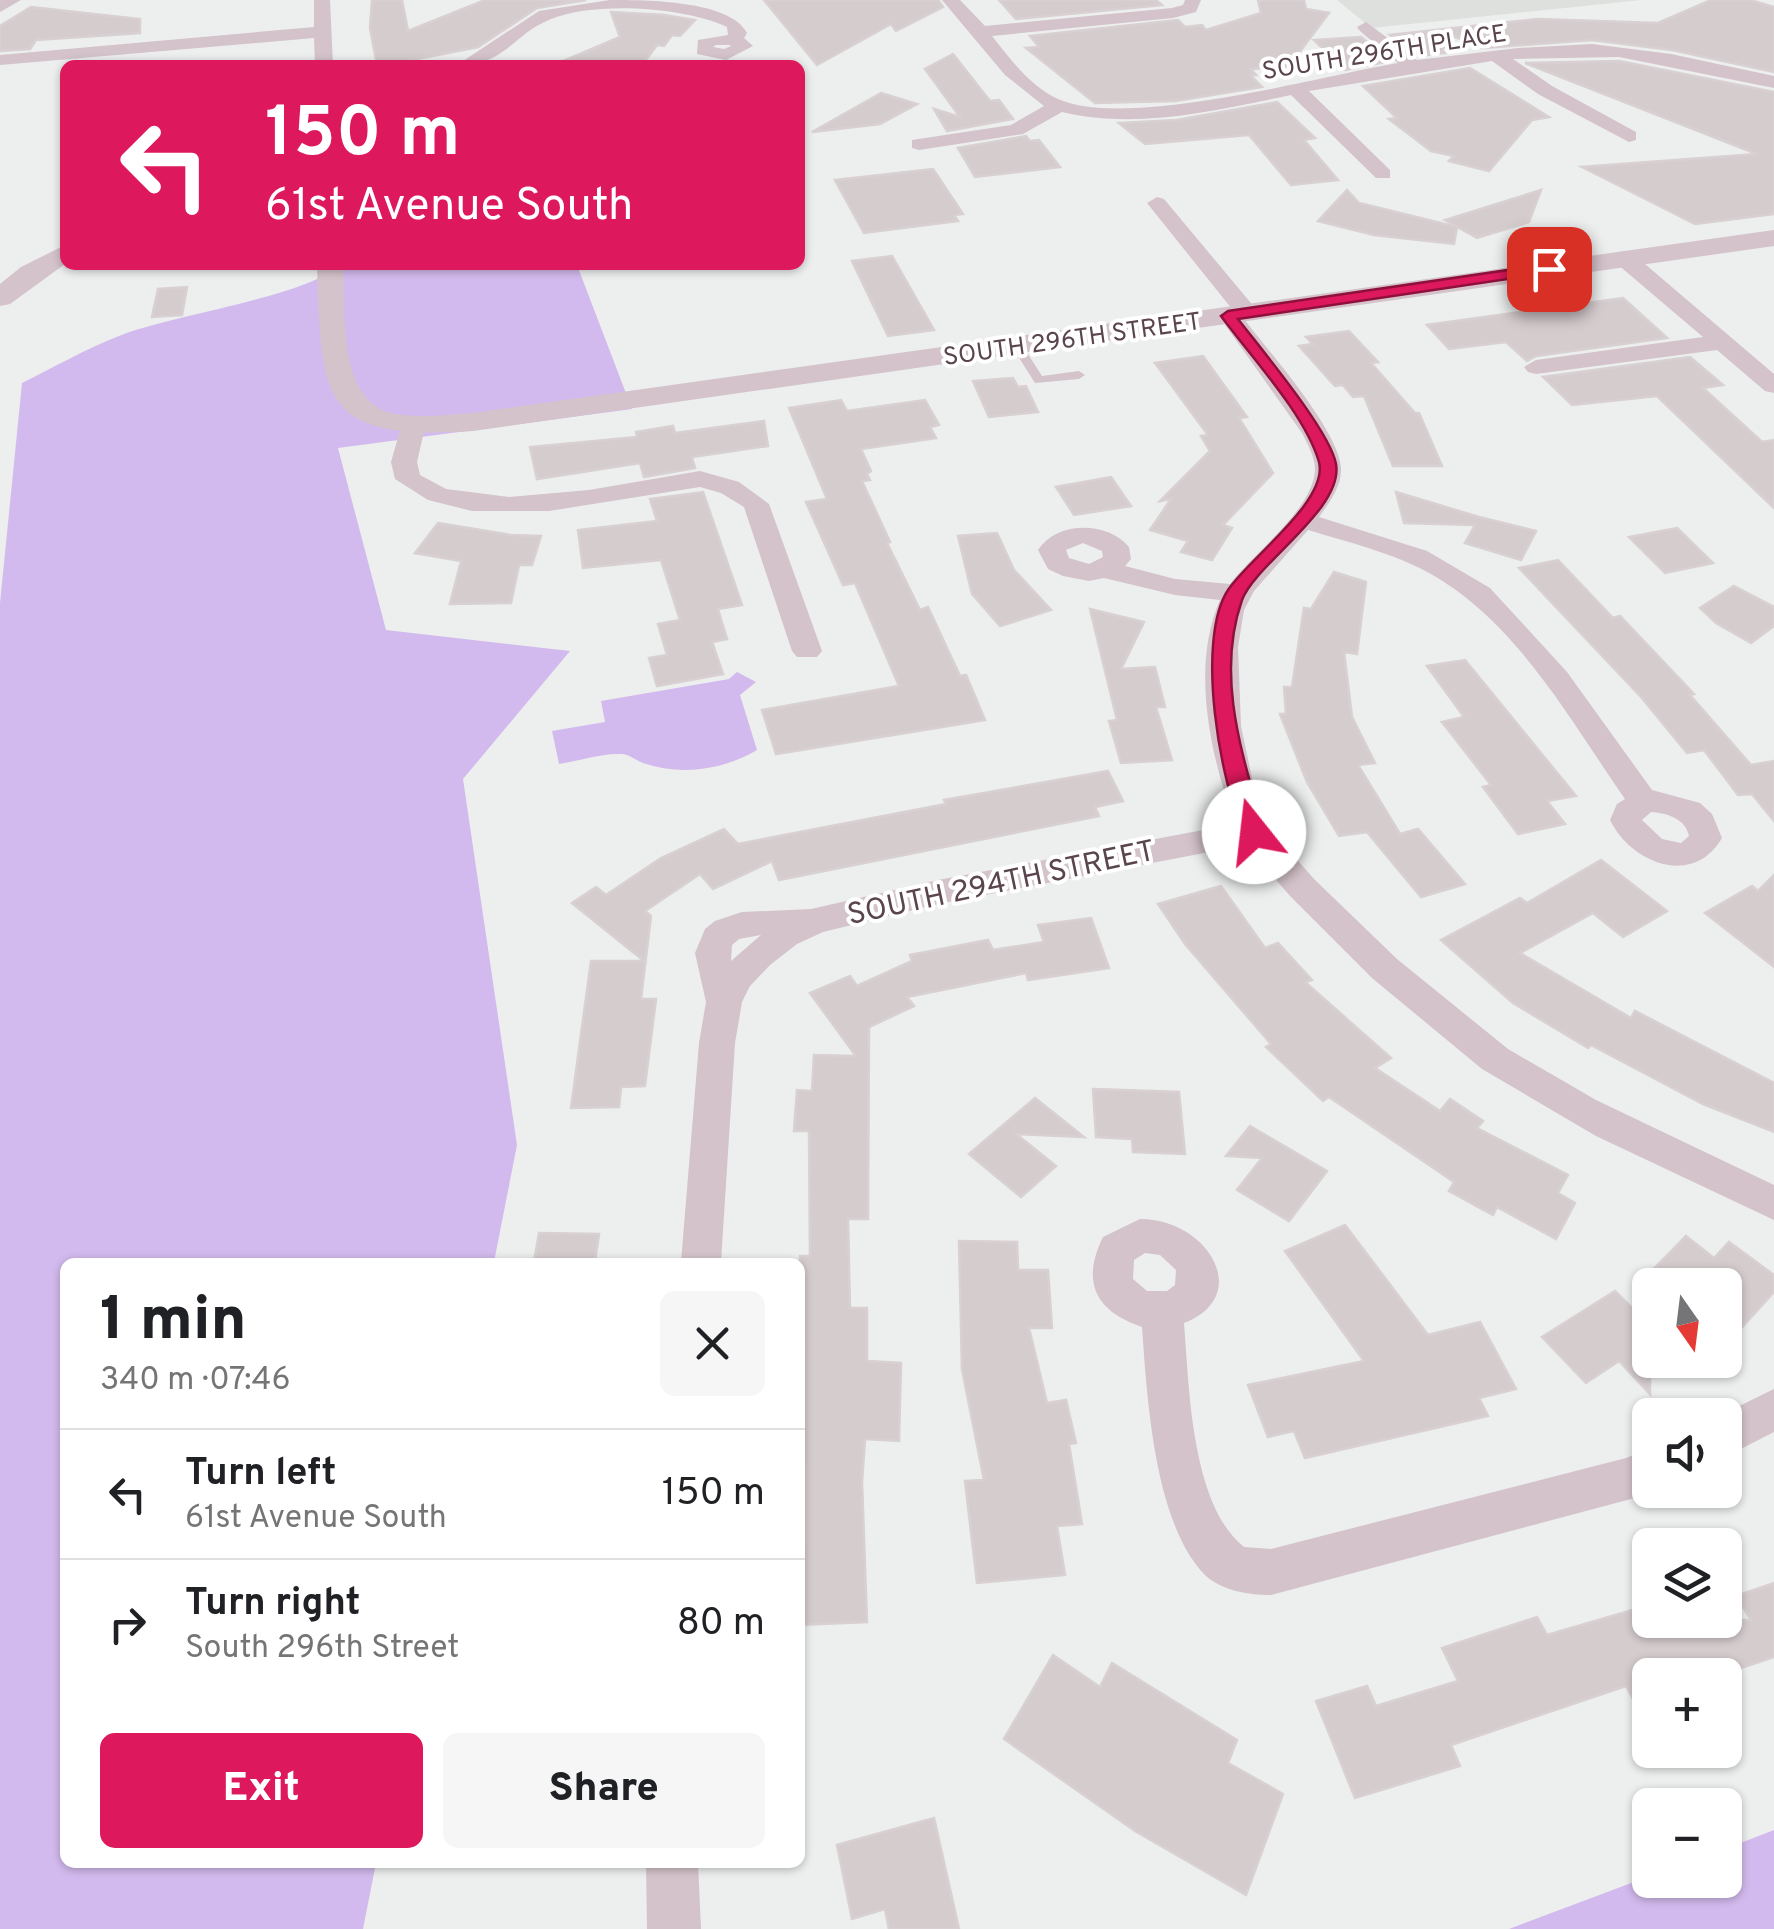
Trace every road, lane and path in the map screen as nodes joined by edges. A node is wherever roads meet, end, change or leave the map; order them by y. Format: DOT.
graph roads {
  1 [pos="13,0"];
  2 [pos="322,0"];
  3 [pos="950,0"];
  4 [pos="1193,0"];
  5 [pos="0,7"];
  6 [pos="1366,27"];
  7 [pos="323,32"];
  8 [pos="980,32"];
  9 [pos="734,40"];
  10 [pos="1497,56"];
  11 [pos="0,60"];
  12 [pos="324,60"];
  13 [pos="477,60"];
  14 [pos="1413,66"];
  15 [pos="1774,82"];
  16 [pos="1296,89"];
  17 [pos="1060,106"];
  18 [pos="1629,136"];
  19 [pos="919,144"];
  20 [pos="1383,174"];
  21 [pos="1157,203"];
  22 [pos="1774,238"];
  23 [pos="60,256"];
  24 [pos="1624,258"];
  25 [pos="330,270"];
  26 [pos="0,298"];
  27 [pos="1238,314"];
  28 [pos="1721,342"];
  29 [pos="1017,345"];
  30 [pos="1536,367"];
  31 [pos="1078,375"];
  32 [pos="1774,386"];
  33 [pos="413,427"];
  34 [pos="1302,520"];
  35 [pos="1106,570"];
  36 [pos="1235,593"];
  37 [pos="807,652"];
  38 [pos="1644,802"];
  39 [pos="1254,832"];
  40 [pos="814,921"];
  41 [pos="724,1002"];
  42 [pos="1774,1202"];
  43 [pos="701,1258"];
  44 [pos="1162,1313"];
  45 [pos="1774,1409"];
  46 [pos="1742,1427"];
  47 [pos="1632,1478"];
  48 [pos="672,1868"];
  49 [pos="674,1929"];
  1 -- 5 [label="street"];
  2 -- 7 [label="street"];
  3 -- 8 [label="street"];
  4 -- 8 [label="street"];
  6 -- 14 [label="street"];
  7 -- 11 [label="street"];
  7 -- 12 [label="street"];
  8 -- 17 [label="street"];
  9 -- 13 [label="street"];
  10 -- 14 [label="street, SOUTH 296TH PLACE"];
  10 -- 15 [label="street, SOUTH 296TH PLACE"];
  10 -- 18 [label="street"];
  14 -- 16 [label="street, SOUTH 296TH PLACE"];
  16 -- 17 [label="street, SOUTH 296TH PLACE"];
  16 -- 20 [label="street"];
  17 -- 19 [label="street"];
  21 -- 27 [label="street"];
  22 -- 24 [label="street, SOUTH 296TH STREET"];
  23 -- 26 [label="street"];
  24 -- 27 [label="street, SOUTH 296TH STREET"];
  24 -- 28 [label="street"];
  25 -- 33 [label="street, SOUTH 296TH STREET"];
  27 -- 29 [label="street, SOUTH 296TH STREET"];
  27 -- 34 [label="street"];
  28 -- 30 [label="street"];
  28 -- 32 [label="street"];
  29 -- 31 [label="lane"];
  29 -- 33 [label="street, SOUTH 296TH STREET"];
  33 -- 37 [label="street"];
  34 -- 36 [label="street"];
  34 -- 38 [label="street"];
  35 -- 36 [label="street"];
  36 -- 39 [label="street"];
  39 -- 40 [label="street, SOUTH 294TH STREET"];
  39 -- 42 [label="street"];
  40 -- 41 [label="street, SOUTH 294TH STREET"];
  40 -- 41 [label="street"];
  41 -- 43 [label="street"];
  44 -- 47 [label="street"];
  45 -- 46 [label="street"];
  48 -- 49 [label="street"];
}
